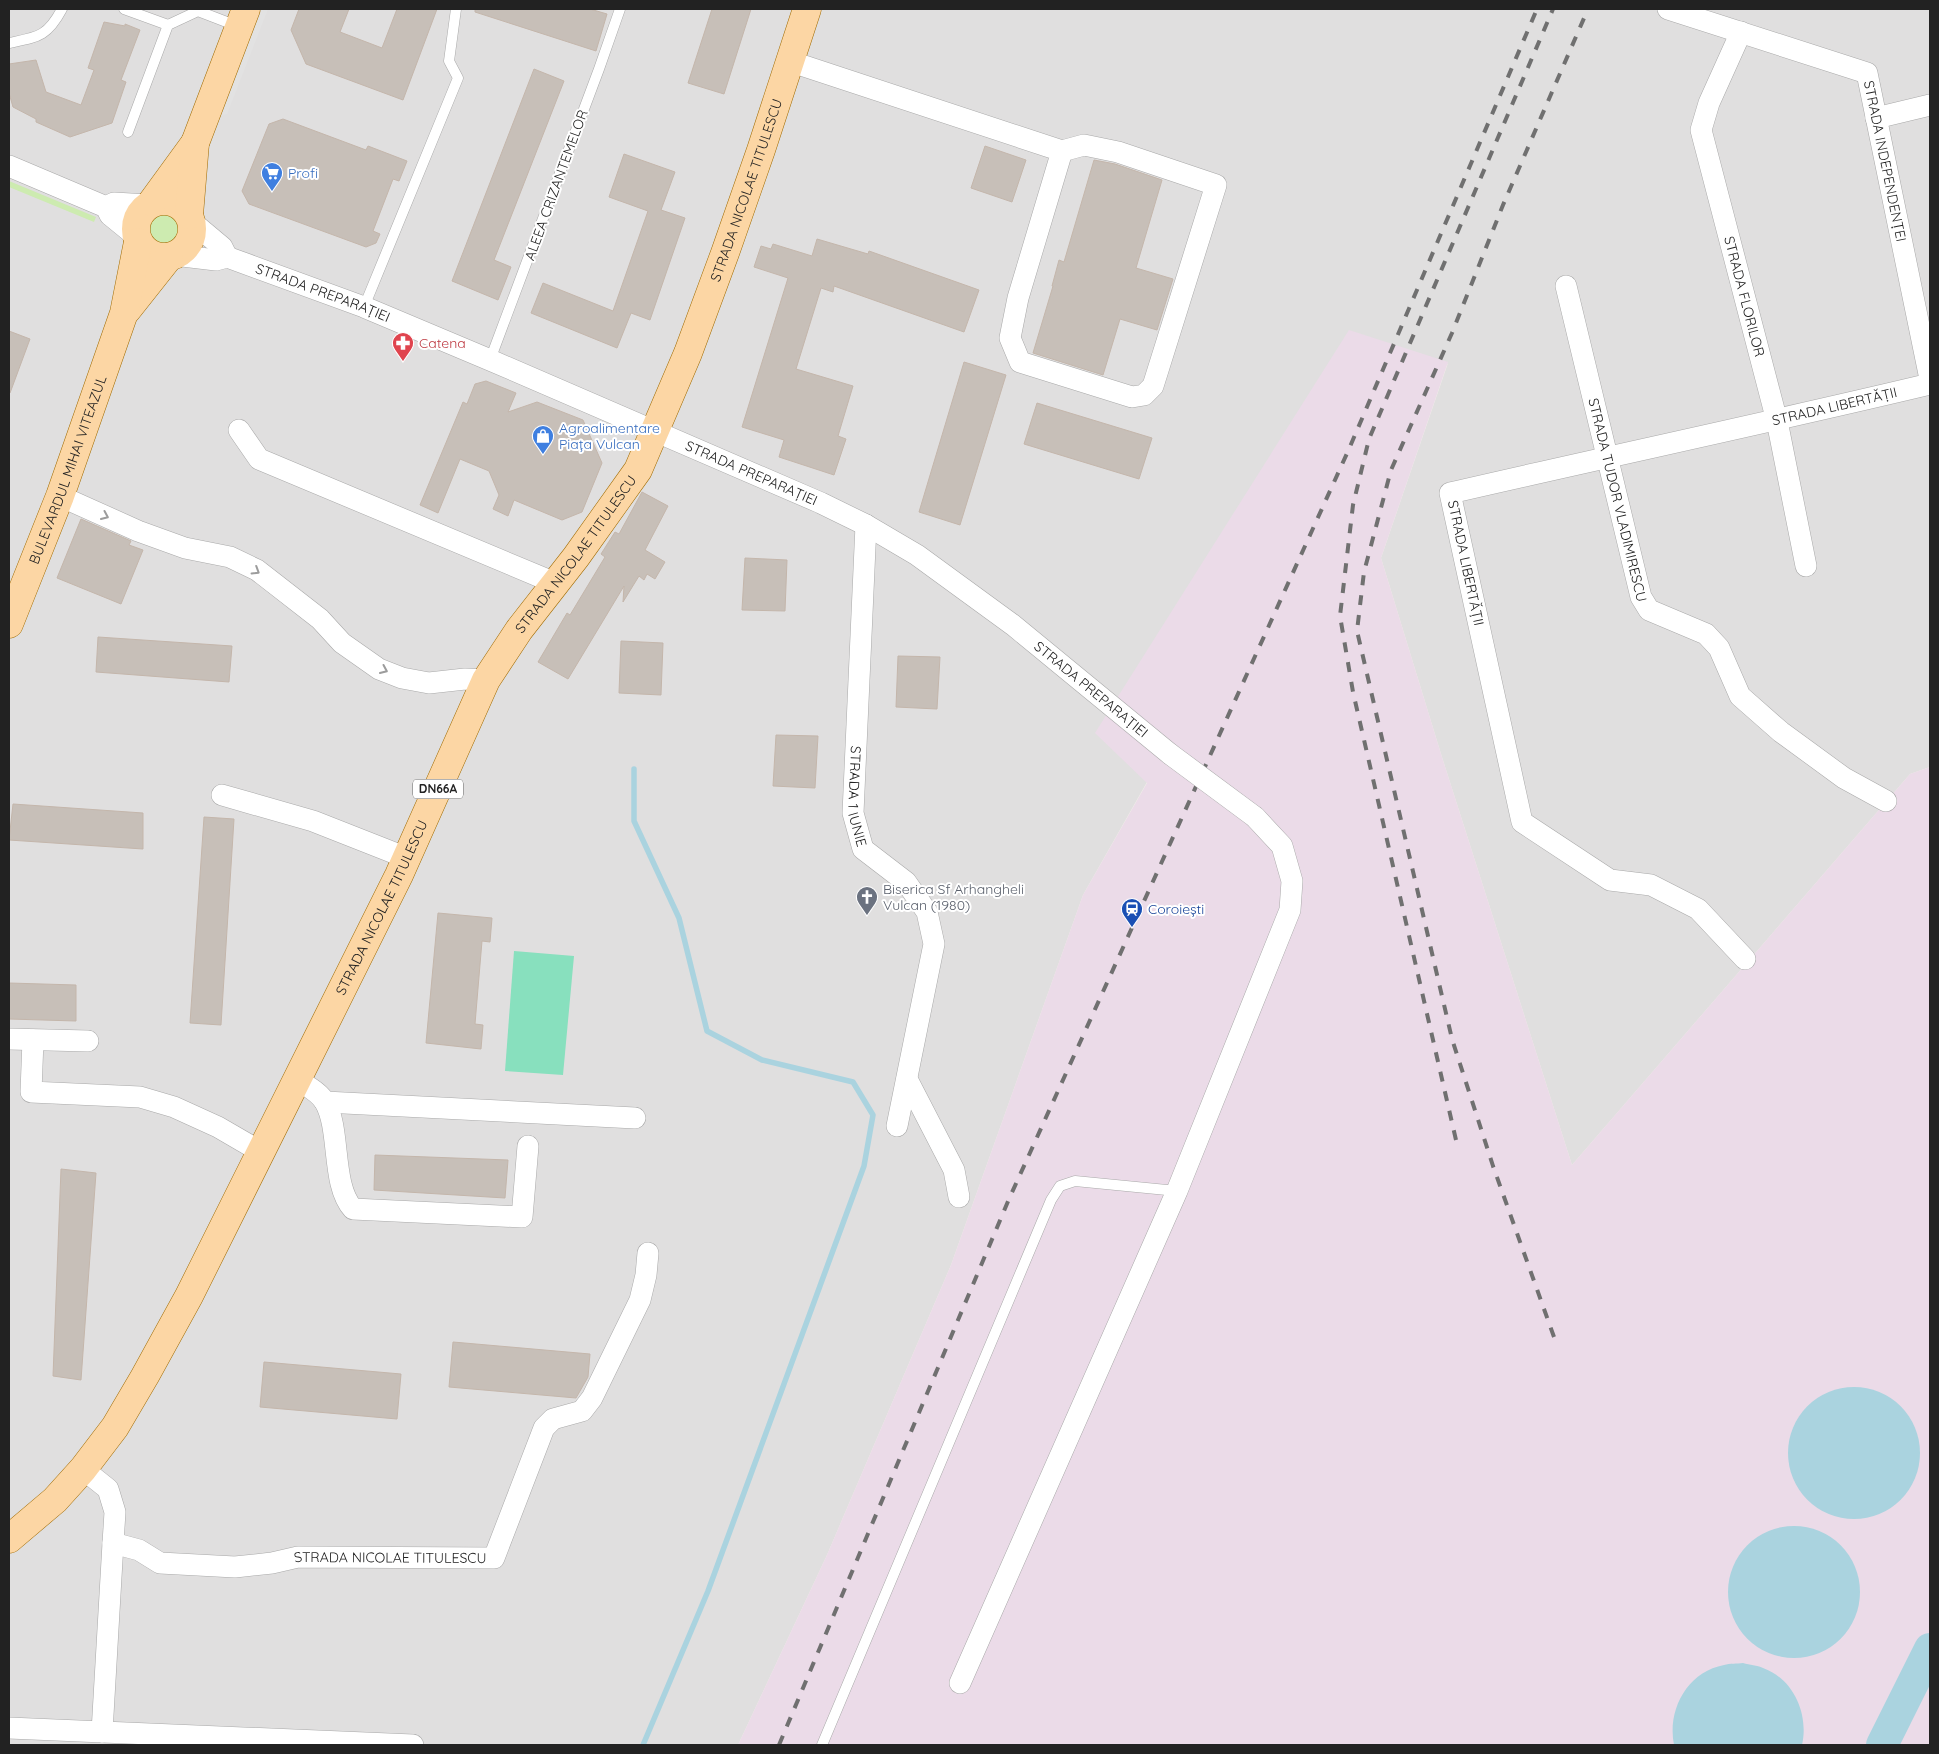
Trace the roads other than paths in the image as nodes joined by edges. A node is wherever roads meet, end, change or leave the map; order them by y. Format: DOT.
graph roads {
  1 [pos="62,9"];
  2 [pos="124,9"];
  3 [pos="456,9"];
  4 [pos="620,9"];
  5 [pos="807,9"];
  6 [pos="1668,9"];
  7 [pos="242,18"];
  8 [pos="168,25"];
  9 [pos="1741,32"];
  10 [pos="9,43"];
  11 [pos="790,61"];
  12 [pos="1930,105"];
  13 [pos="1876,118"];
  14 [pos="128,132"];
  15 [pos="195,143"];
  16 [pos="1062,151"];
  17 [pos="9,166"];
  18 [pos="150,204"];
  19 [pos="106,207"];
  20 [pos="190,218"];
  21 [pos="138,239"];
  22 [pos="172,256"];
  23 [pos="227,257"];
  24 [pos="1566,286"];
  25 [pos="364,307"];
  26 [pos="124,313"];
  27 [pos="490,360"];
  28 [pos="1930,379"];
  29 [pos="1930,384"];
  30 [pos="1777,421"];
  31 [pos="239,430"];
  32 [pos="656,432"];
  33 [pos="1608,456"];
  34 [pos="60,496"];
  35 [pos="866,525"];
  36 [pos="1806,566"];
  37 [pos="555,583"];
  38 [pos="9,624"];
  39 [pos="486,680"];
  40 [pos="222,795"];
  41 [pos="1886,801"];
  42 [pos="407,858"];
  43 [pos="1745,959"];
  44 [pos="9,1039"];
  45 [pos="33,1040"];
  46 [pos="88,1041"];
  47 [pos="907,1079"];
  48 [pos="298,1080"];
  49 [pos="325,1102"];
  50 [pos="635,1118"];
  51 [pos="897,1126"];
  52 [pos="528,1146"];
  53 [pos="261,1152"];
  54 [pos="1177,1191"];
  55 [pos="959,1197"];
  56 [pos="648,1253"];
  57 [pos="83,1469"];
  58 [pos="9,1539"];
  59 [pos="112,1544"];
  60 [pos="960,1683"];
  61 [pos="9,1728"];
  62 [pos="102,1732"];
  63 [pos="413,1745"];
  64 [pos="822,1745"];
  1 -- 10 [label="lane"];
  2 -- 8 [label="lane"];
  3 -- 25 [label="lane"];
  4 -- 27 [label="lane, ALEEA CRIZANTEMELOR"];
  5 -- 11 [label="main road, STRADA NICOLAE TITULESCU / DN66A"];
  6 -- 9 [label="street"];
  7 -- 8 [label="lane"];
  7 -- 15 [label="main road"];
  8 -- 14 [label="lane"];
  9 -- 13 [label="street, STRADA INDEPENDENȚEI"];
  9 -- 30 [label="street, STRADA FLORILOR"];
  11 -- 16 [label="street"];
  11 -- 32 [label="main road, STRADA NICOLAE TITULESCU / DN66A"];
  12 -- 13 [label="street"];
  13 -- 28 [label="street, STRADA INDEPENDENȚEI"];
  15 -- 18 [label="main road"];
  15 -- 20 [label="main road"];
  16 -- 16 [label="street"];
  17 -- 19 [label="street"];
  18 -- 19 [label="street"];
  18 -- 20 [label="main road"];
  18 -- 21 [label="main road"];
  19 -- 21 [label="street"];
  20 -- 22 [label="main road"];
  20 -- 23 [label="street"];
  21 -- 22 [label="main road"];
  21 -- 26 [label="main road, BULEVARDUL MIHAI VITEAZUL"];
  22 -- 23 [label="street, STRADA PREPARAȚIEI"];
  22 -- 26 [label="main road, BULEVARDUL MIHAI VITEAZUL"];
  23 -- 25 [label="street, STRADA PREPARAȚIEI"];
  24 -- 33 [label="street, STRADA TUDOR VLADIMIRESCU"];
  25 -- 27 [label="street, STRADA PREPARAȚIEI"];
  26 -- 34 [label="main road, BULEVARDUL MIHAI VITEAZUL"];
  27 -- 32 [label="street, STRADA PREPARAȚIEI"];
  29 -- 30 [label="street, STRADA LIBERTĂȚII"];
  30 -- 33 [label="street, STRADA LIBERTĂȚII"];
  30 -- 36 [label="street, STRADA FLORILOR"];
  31 -- 37 [label="street"];
  32 -- 35 [label="street, STRADA PREPARAȚIEI"];
  32 -- 37 [label="main road, STRADA NICOLAE TITULESCU / DN66A"];
  33 -- 41 [label="street, STRADA TUDOR VLADIMIRESCU"];
  33 -- 43 [label="street, STRADA LIBERTĂȚII"];
  34 -- 38 [label="main road, BULEVARDUL MIHAI VITEAZUL"];
  34 -- 39 [label="street, one-way"];
  35 -- 47 [label="street, STRADA 1 IUNIE"];
  35 -- 54 [label="street, STRADA PREPARAȚIEI, bridge"];
  37 -- 39 [label="main road, STRADA NICOLAE TITULESCU / DN66A"];
  39 -- 42 [label="main road, STRADA NICOLAE TITULESCU / DN66A"];
  40 -- 42 [label="street"];
  42 -- 48 [label="main road, STRADA NICOLAE TITULESCU / DN66A"];
  44 -- 45 [label="street"];
  45 -- 46 [label="street"];
  45 -- 53 [label="street"];
  47 -- 51 [label="street, STRADA 1 IUNIE"];
  47 -- 55 [label="street"];
  48 -- 49 [label="street"];
  48 -- 53 [label="main road, STRADA NICOLAE TITULESCU / DN66A"];
  49 -- 50 [label="street"];
  49 -- 52 [label="street"];
  53 -- 57 [label="main road, STRADA NICOLAE TITULESCU / DN66A"];
  54 -- 60 [label="street, STRADA PREPARAȚIEI"];
  54 -- 64 [label="lane"];
  56 -- 59 [label="street, STRADA NICOLAE TITULESCU"];
  57 -- 58 [label="main road, STRADA NICOLAE TITULESCU / DN66A"];
  57 -- 59 [label="street"];
  59 -- 62 [label="street"];
  61 -- 62 [label="street"];
  62 -- 63 [label="street"];
}
